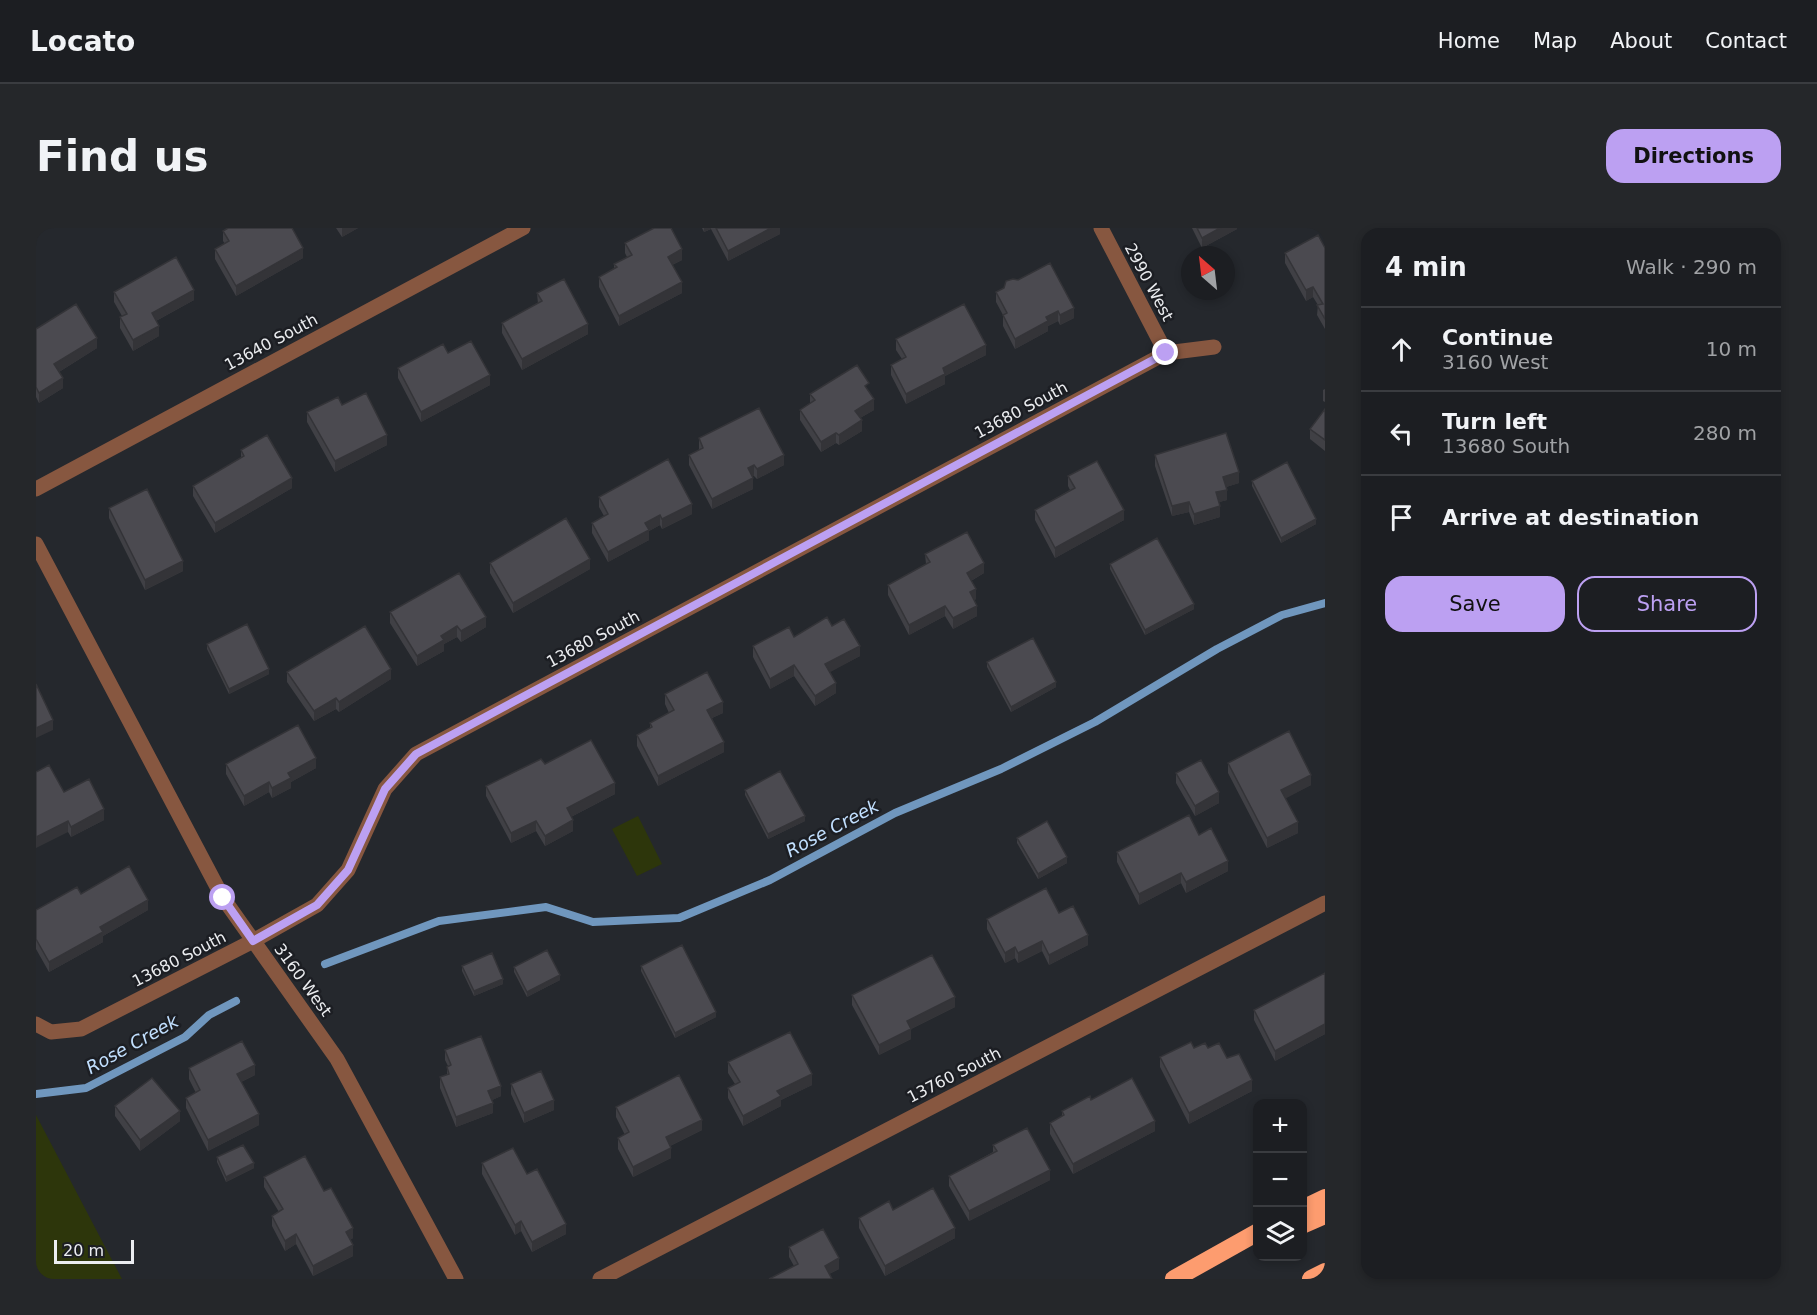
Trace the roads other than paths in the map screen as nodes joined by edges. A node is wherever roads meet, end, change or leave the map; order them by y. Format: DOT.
graph roads {
  1 [pos="523,228"];
  2 [pos="1101,228"];
  3 [pos="1214,347"];
  4 [pos="1166,353"];
  5 [pos="36,489"];
  6 [pos="36,544"];
  7 [pos="1325,903"];
  8 [pos="253,941"];
  9 [pos="36,1024"];
  10 [pos="1325,1198"];
  11 [pos="1306,1207"];
  12 [pos="1325,1215"];
  13 [pos="1307,1223"];
  14 [pos="1253,1234"];
  15 [pos="1253,1248"];
  16 [pos="1325,1274"];
  17 [pos="456,1279"];
  18 [pos="600,1279"];
  19 [pos="1174,1279"];
  20 [pos="1190,1279"];
  21 [pos="1311,1279"];
  22 [pos="1316,1279"];
  1 -- 5 [label="street, 13640 South"];
  2 -- 4 [label="street, 2990 West"];
  3 -- 4 [label="street, 13680 South"];
  4 -- 8 [label="street, 13680 South"];
  6 -- 8 [label="street, 3160 West"];
  7 -- 18 [label="street, 13760 South"];
  8 -- 9 [label="street, 13680 South"];
  8 -- 17 [label="street, 3160 West"];
  10 -- 11 [label="highway"];
  12 -- 13 [label="highway"];
  14 -- 19 [label="highway"];
  15 -- 20 [label="highway"];
  16 -- 21 [label="highway"];
  16 -- 22 [label="highway"];
}
